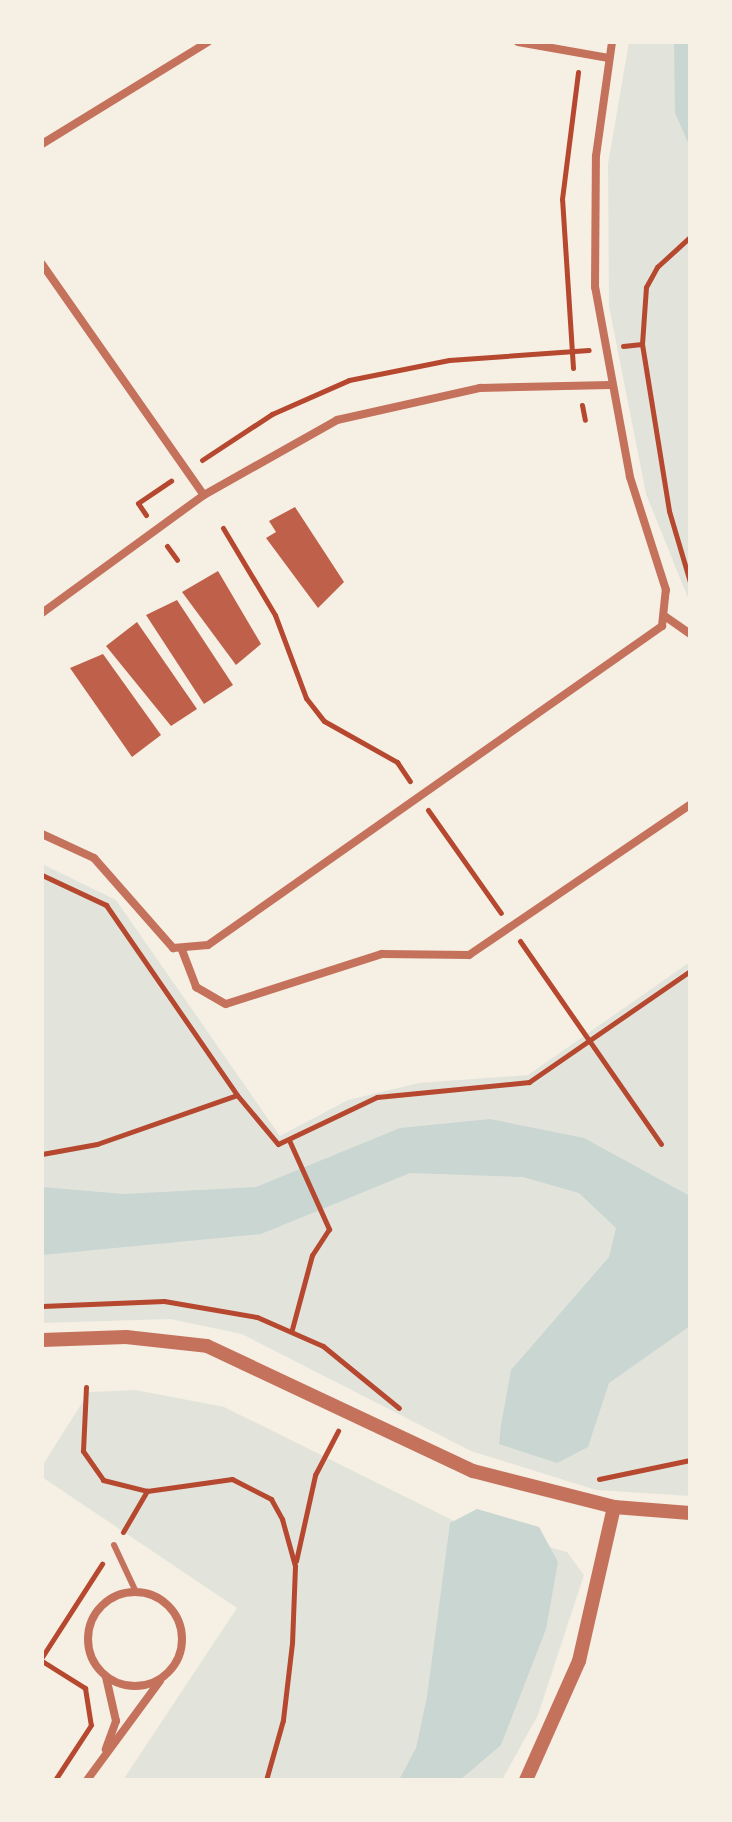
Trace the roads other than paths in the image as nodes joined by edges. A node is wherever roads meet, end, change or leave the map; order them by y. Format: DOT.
graph roads {
  1 [pos="208,42"];
  2 [pos="518,42"];
  3 [pos="612,42"];
  4 [pos="609,58"];
  5 [pos="42,146"];
  6 [pos="42,264"];
  7 [pos="610,385"];
  8 [pos="204,495"];
  9 [pos="42,613"];
  10 [pos="666,617"];
  11 [pos="690,634"];
  12 [pos="690,805"];
  13 [pos="42,834"];
  14 [pos="182,950"];
  15 [pos="42,1340"];
  16 [pos="614,1507"];
  17 [pos="690,1513"];
  18 [pos="114,1545"];
  19 [pos="136,1592"];
  20 [pos="106,1676"];
  21 [pos="160,1680"];
  22 [pos="105,1754"];
  23 [pos="87,1780"];
  24 [pos="526,1780"];
  1 -- 5 [label="street"];
  2 -- 4 [label="street"];
  3 -- 4 [label="street"];
  4 -- 7 [label="street"];
  6 -- 8 [label="street"];
  7 -- 8 [label="street"];
  7 -- 10 [label="street"];
  8 -- 9 [label="street"];
  10 -- 11 [label="street"];
  10 -- 14 [label="street"];
  12 -- 14 [label="street"];
  13 -- 14 [label="street"];
  15 -- 16 [label="street"];
  16 -- 17 [label="street"];
  16 -- 24 [label="street"];
  18 -- 19 [label="lane"];
  19 -- 20 [label="street"];
  19 -- 21 [label="street"];
  20 -- 21 [label="street"];
  20 -- 22 [label="street"];
  21 -- 22 [label="street"];
  22 -- 23 [label="street"];
}
